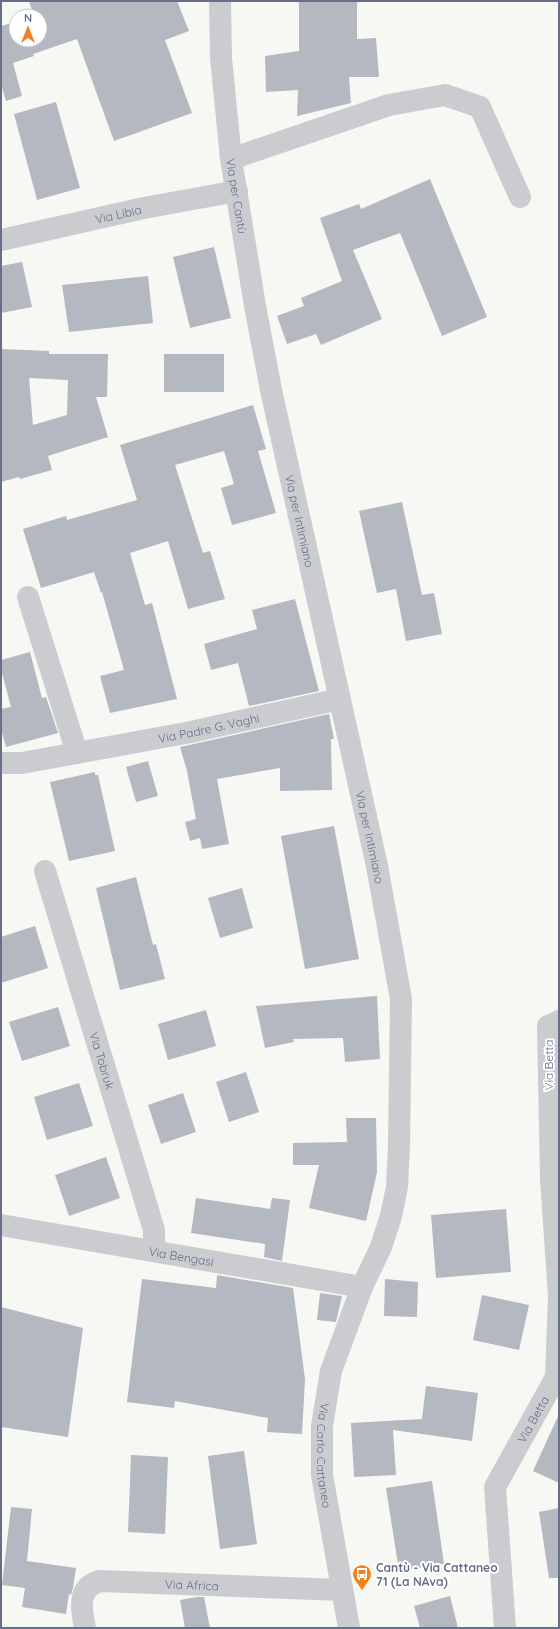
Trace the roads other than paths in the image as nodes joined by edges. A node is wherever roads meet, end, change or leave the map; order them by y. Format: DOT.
graph roads {
  1 [pos="220,1"];
  2 [pos="232,159"];
  3 [pos="237,191"];
  4 [pos="520,197"];
  5 [pos="1,240"];
  6 [pos="271,390"];
  7 [pos="28,597"];
  8 [pos="340,699"];
  9 [pos="77,754"];
  10 [pos="1,763"];
  11 [pos="45,871"];
  12 [pos="559,1021"];
  13 [pos="1,1225"];
  14 [pos="154,1250"];
  15 [pos="362,1286"];
  16 [pos="341,1590"];
  17 [pos="85,1628"];
  18 [pos="349,1628"];
  19 [pos="505,1628"];
  1 -- 2 [label="street, Via per Cantù"];
  2 -- 3 [label="street, Via per Cantù"];
  2 -- 4 [label="street"];
  3 -- 5 [label="street, Via Libia"];
  3 -- 6 [label="street, Via per Cantù"];
  6 -- 8 [label="street, Via per Intimiano"];
  7 -- 9 [label="street"];
  8 -- 9 [label="street, Via Padre G. Vaghi"];
  8 -- 15 [label="street, Via per Intimiano"];
  9 -- 10 [label="street, Via Padre G. Vaghi"];
  11 -- 14 [label="street, Via Tobruk"];
  12 -- 19 [label="street, Via Betta"];
  13 -- 14 [label="street, Via Bengasi"];
  14 -- 15 [label="street, Via Bengasi"];
  15 -- 16 [label="street, Via Carlo Cattaneo"];
  16 -- 17 [label="street, Via Africa"];
  16 -- 18 [label="street, Via Carlo Cattaneo"];
}
